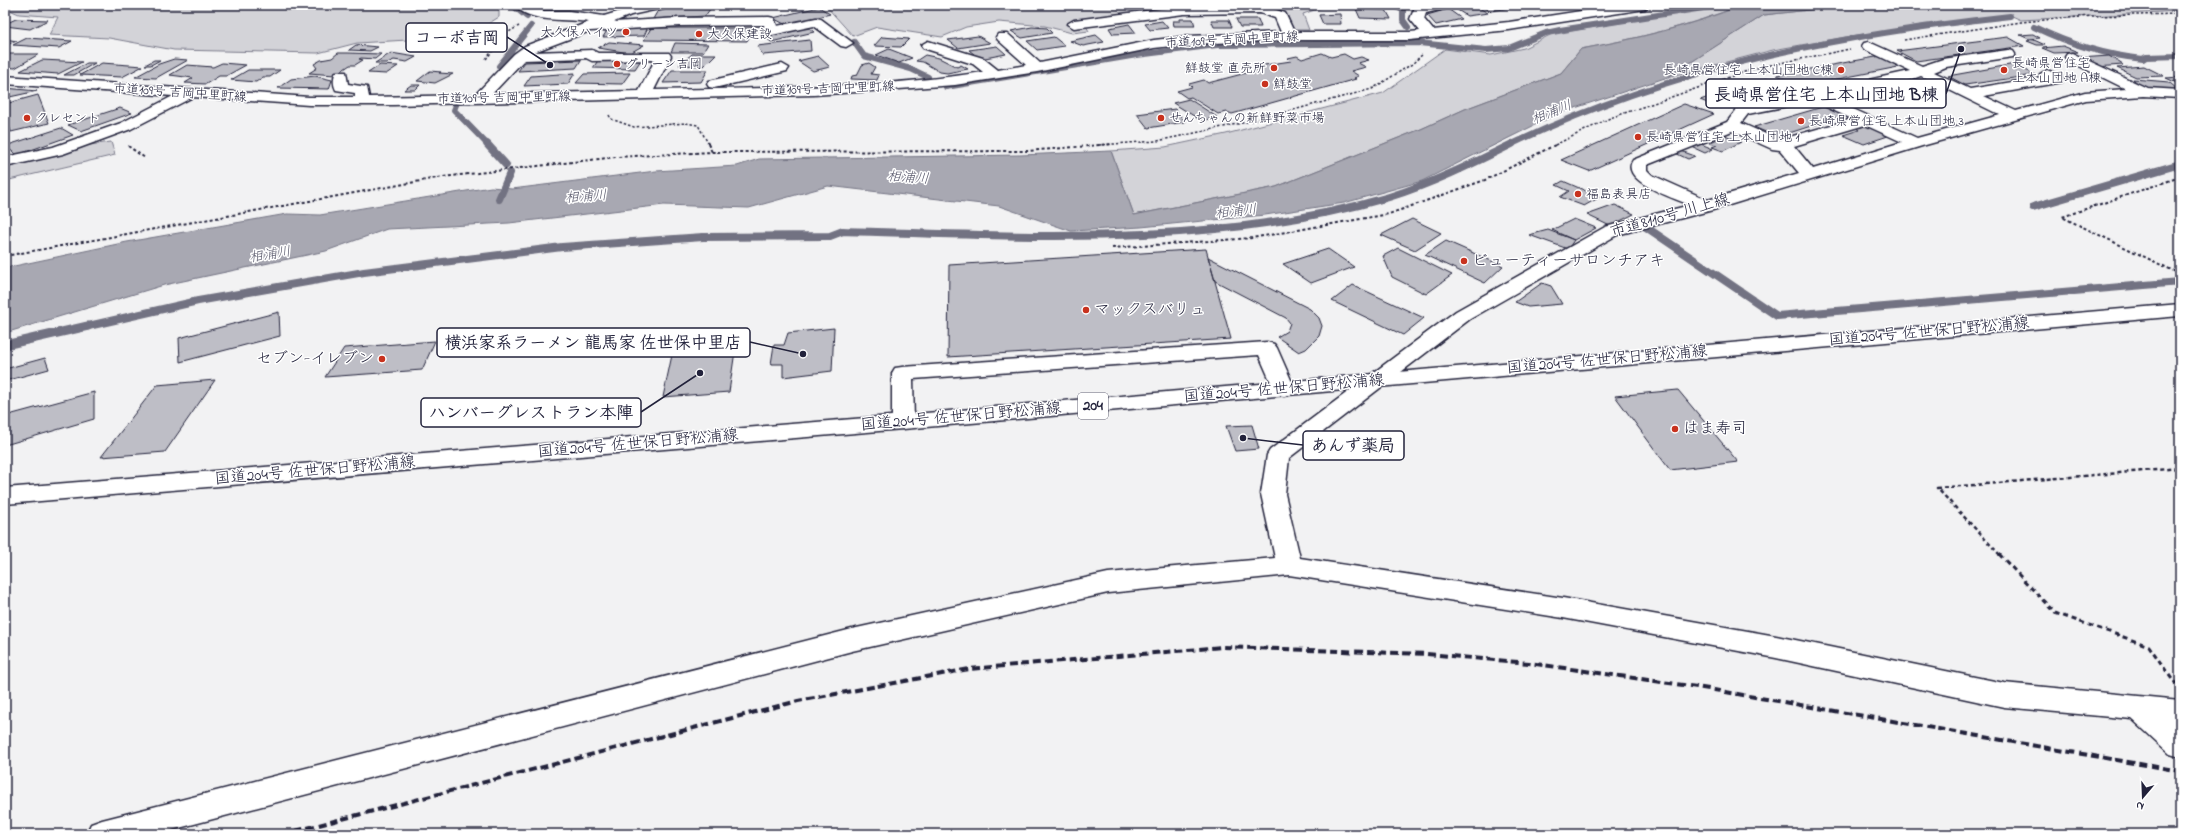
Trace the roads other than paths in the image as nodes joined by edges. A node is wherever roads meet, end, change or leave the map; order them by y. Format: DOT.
graph roads {
  1 [pos="522,5"];
  2 [pos="658,5"];
  3 [pos="1443,5"];
  4 [pos="1645,5"];
  5 [pos="603,20"];
  6 [pos="1074,24"];
  7 [pos="588,27"];
  8 [pos="1429,34"];
  9 [pos="1289,36"];
  10 [pos="1003,37"];
  11 [pos="846,44"];
  12 [pos="928,45"];
  13 [pos="1869,46"];
  14 [pos="2008,54"];
  15 [pos="519,57"];
  16 [pos="2072,57"];
  17 [pos="782,68"];
  18 [pos="1038,68"];
  19 [pos="1920,71"];
  20 [pos="994,75"];
  21 [pos="342,76"];
  22 [pos="5,80"];
  23 [pos="2143,92"];
  24 [pos="698,93"];
  25 [pos="188,94"];
  26 [pos="1967,94"];
  27 [pos="2180,94"];
  28 [pos="644,95"];
  29 [pos="1814,96"];
  30 [pos="2086,96"];
  31 [pos="479,99"];
  32 [pos="362,101"];
  33 [pos="2013,116"];
  34 [pos="1866,120"];
  35 [pos="1732,125"];
  36 [pos="1916,143"];
  37 [pos="1783,144"];
  38 [pos="5,162"];
  39 [pos="1809,175"];
  40 [pos="1707,206"];
  41 [pos="2180,310"];
  42 [pos="1379,380"];
  43 [pos="1284,388"];
  44 [pos="903,422"];
  45 [pos="5,496"];
  46 [pos="1289,566"];
  47 [pos="2140,709"];
  48 [pos="2180,712"];
  49 [pos="2180,745"];
  50 [pos="102,834"];
  1 -- 5 [label="main road"];
  2 -- 5 [label="main road"];
  3 -- 8 [label="main road"];
  4 -- 8 [label="main road, 市道109号 吉岡中里町線"];
  5 -- 7 [label="main road"];
  6 -- 9 [label="main road"];
  7 -- 11 [label="main road"];
  7 -- 15 [label="main road"];
  8 -- 9 [label="main road, 市道109号 吉岡中里町線"];
  9 -- 18 [label="main road, 市道109号 吉岡中里町線"];
  10 -- 18 [label="main road"];
  12 -- 20 [label="main road"];
  13 -- 19 [label="main road"];
  14 -- 19 [label="main road"];
  15 -- 28 [label="main road"];
  15 -- 31 [label="main road"];
  16 -- 23 [label="main road"];
  17 -- 24 [label="main road"];
  18 -- 20 [label="main road, 市道109号 吉岡中里町線"];
  19 -- 26 [label="main road"];
  19 -- 29 [label="main road"];
  20 -- 24 [label="main road, 市道109号 吉岡中里町線"];
  21 -- 32 [label="main road"];
  22 -- 25 [label="main road, 市道109号 吉岡中里町線"];
  23 -- 27 [label="main road, 市道8110号 川上線"];
  23 -- 30 [label="main road, 市道8110号 川上線"];
  24 -- 28 [label="main road, 市道109号 吉岡中里町線"];
  25 -- 32 [label="main road, 市道109号 吉岡中里町線"];
  25 -- 38 [label="main road"];
  26 -- 30 [label="main road"];
  26 -- 33 [label="main road"];
  28 -- 31 [label="main road, 市道109号 吉岡中里町線"];
  29 -- 34 [label="main road"];
  29 -- 35 [label="main road"];
  30 -- 33 [label="main road, 市道8110号 川上線"];
  31 -- 32 [label="main road, 市道109号 吉岡中里町線"];
  33 -- 36 [label="main road, 市道8110号 川上線"];
  34 -- 36 [label="main road"];
  34 -- 37 [label="main road"];
  35 -- 37 [label="main road"];
  35 -- 40 [label="main road"];
  36 -- 39 [label="main road, 市道8110号 川上線"];
  37 -- 39 [label="main road"];
  39 -- 40 [label="main road, 市道8110号 川上線"];
  40 -- 42 [label="main road, 市道8110号 川上線"];
  41 -- 42 [label="main road, 国道204号 佐世保日野松浦線 / 204"];
  42 -- 43 [label="main road, 国道204号 佐世保日野松浦線 / 204"];
  42 -- 46 [label="main road, 市道8110号 川上線"];
  43 -- 44 [label="main road, 国道204号 佐世保日野松浦線 / 204"];
  43 -- 44 [label="main road"];
  44 -- 45 [label="main road, 国道204号 佐世保日野松浦線 / 204"];
  46 -- 47 [label="main road"];
  46 -- 50 [label="main road"];
  47 -- 48 [label="main road"];
  47 -- 49 [label="main road"];
}
